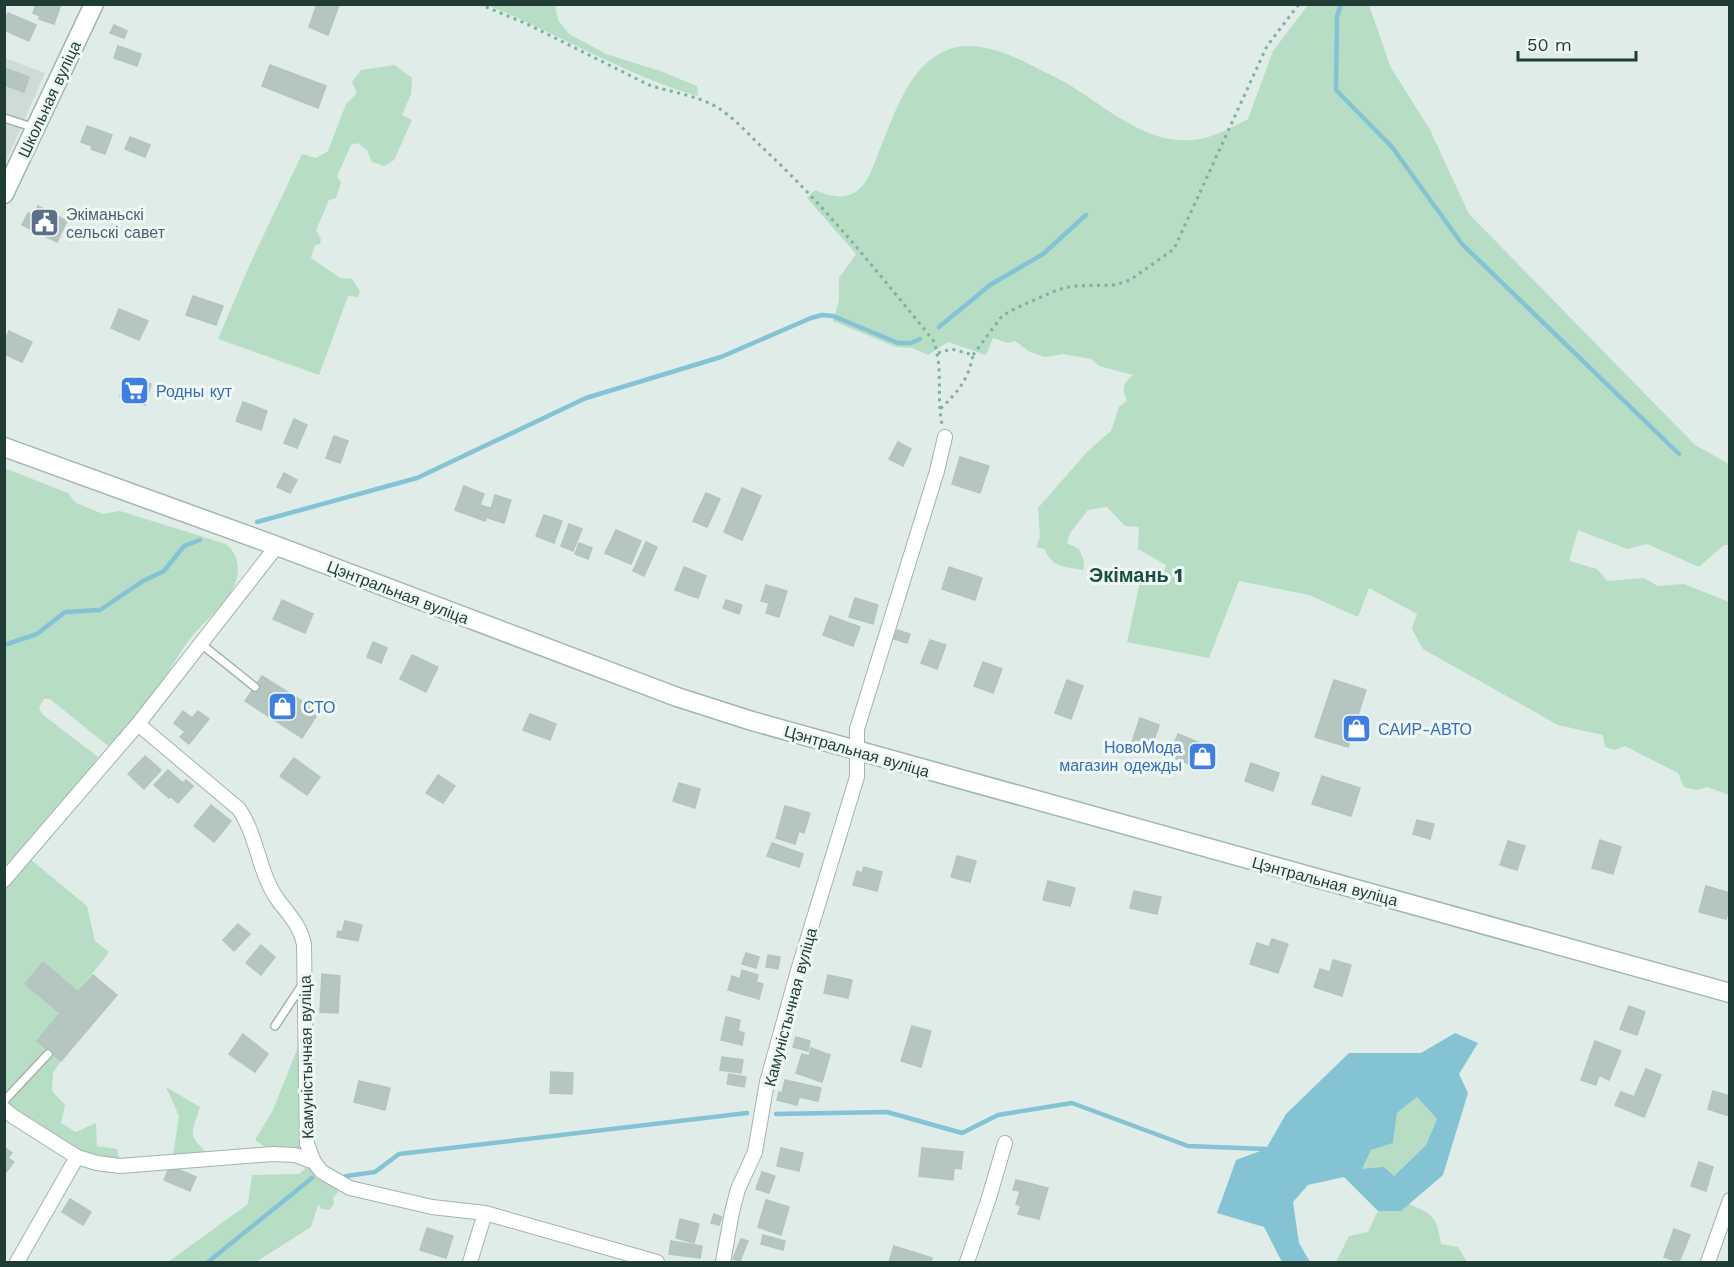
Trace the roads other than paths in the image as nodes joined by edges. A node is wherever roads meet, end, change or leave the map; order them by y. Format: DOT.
graph roads {
  1 [pos="94,4"];
  2 [pos="4,118"];
  3 [pos="35,128"];
  4 [pos="4,194"];
  5 [pos="945,437"];
  6 [pos="4,447"];
  7 [pos="277,546"];
  8 [pos="200,643"];
  9 [pos="255,687"];
  10 [pos="138,724"];
  11 [pos="857,751"];
  12 [pos="4,880"];
  13 [pos="303,983"];
  14 [pos="1730,993"];
  15 [pos="274,1026"];
  16 [pos="48,1054"];
  17 [pos="4,1101"];
  18 [pos="4,1108"];
  19 [pos="1005,1143"];
  20 [pos="77,1157"];
  21 [pos="314,1162"];
  22 [pos="1730,1200"];
  23 [pos="485,1213"];
  24 [pos="17,1263"];
  25 [pos="470,1263"];
  26 [pos="657,1263"];
  27 [pos="723,1263"];
  28 [pos="967,1263"];
  29 [pos="1708,1263"];
  1 -- 3 [label="main road, Школьная вуліца"];
  2 -- 3 [label="lane"];
  3 -- 4 [label="main road, Школьная вуліца"];
  5 -- 11 [label="street, Камуністычная вуліца"];
  6 -- 7 [label="main road, Цэнтральная вуліца"];
  7 -- 8 [label="street"];
  7 -- 11 [label="main road, Цэнтральная вуліца"];
  8 -- 9 [label="lane"];
  8 -- 10 [label="street"];
  10 -- 12 [label="street"];
  10 -- 13 [label="street, Камуністычная вуліца"];
  11 -- 14 [label="main road, Цэнтральная вуліца"];
  11 -- 27 [label="street, Камуністычная вуліца"];
  13 -- 15 [label="lane"];
  13 -- 21 [label="street, Камуністычная вуліца"];
  16 -- 17 [label="lane"];
  18 -- 20 [label="street"];
  19 -- 28 [label="street"];
  20 -- 21 [label="street"];
  20 -- 24 [label="street"];
  21 -- 23 [label="street, Камуністычная вуліца"];
  22 -- 29 [label="street"];
  23 -- 25 [label="street"];
  23 -- 26 [label="street, Камуністычная вуліца"];
}
